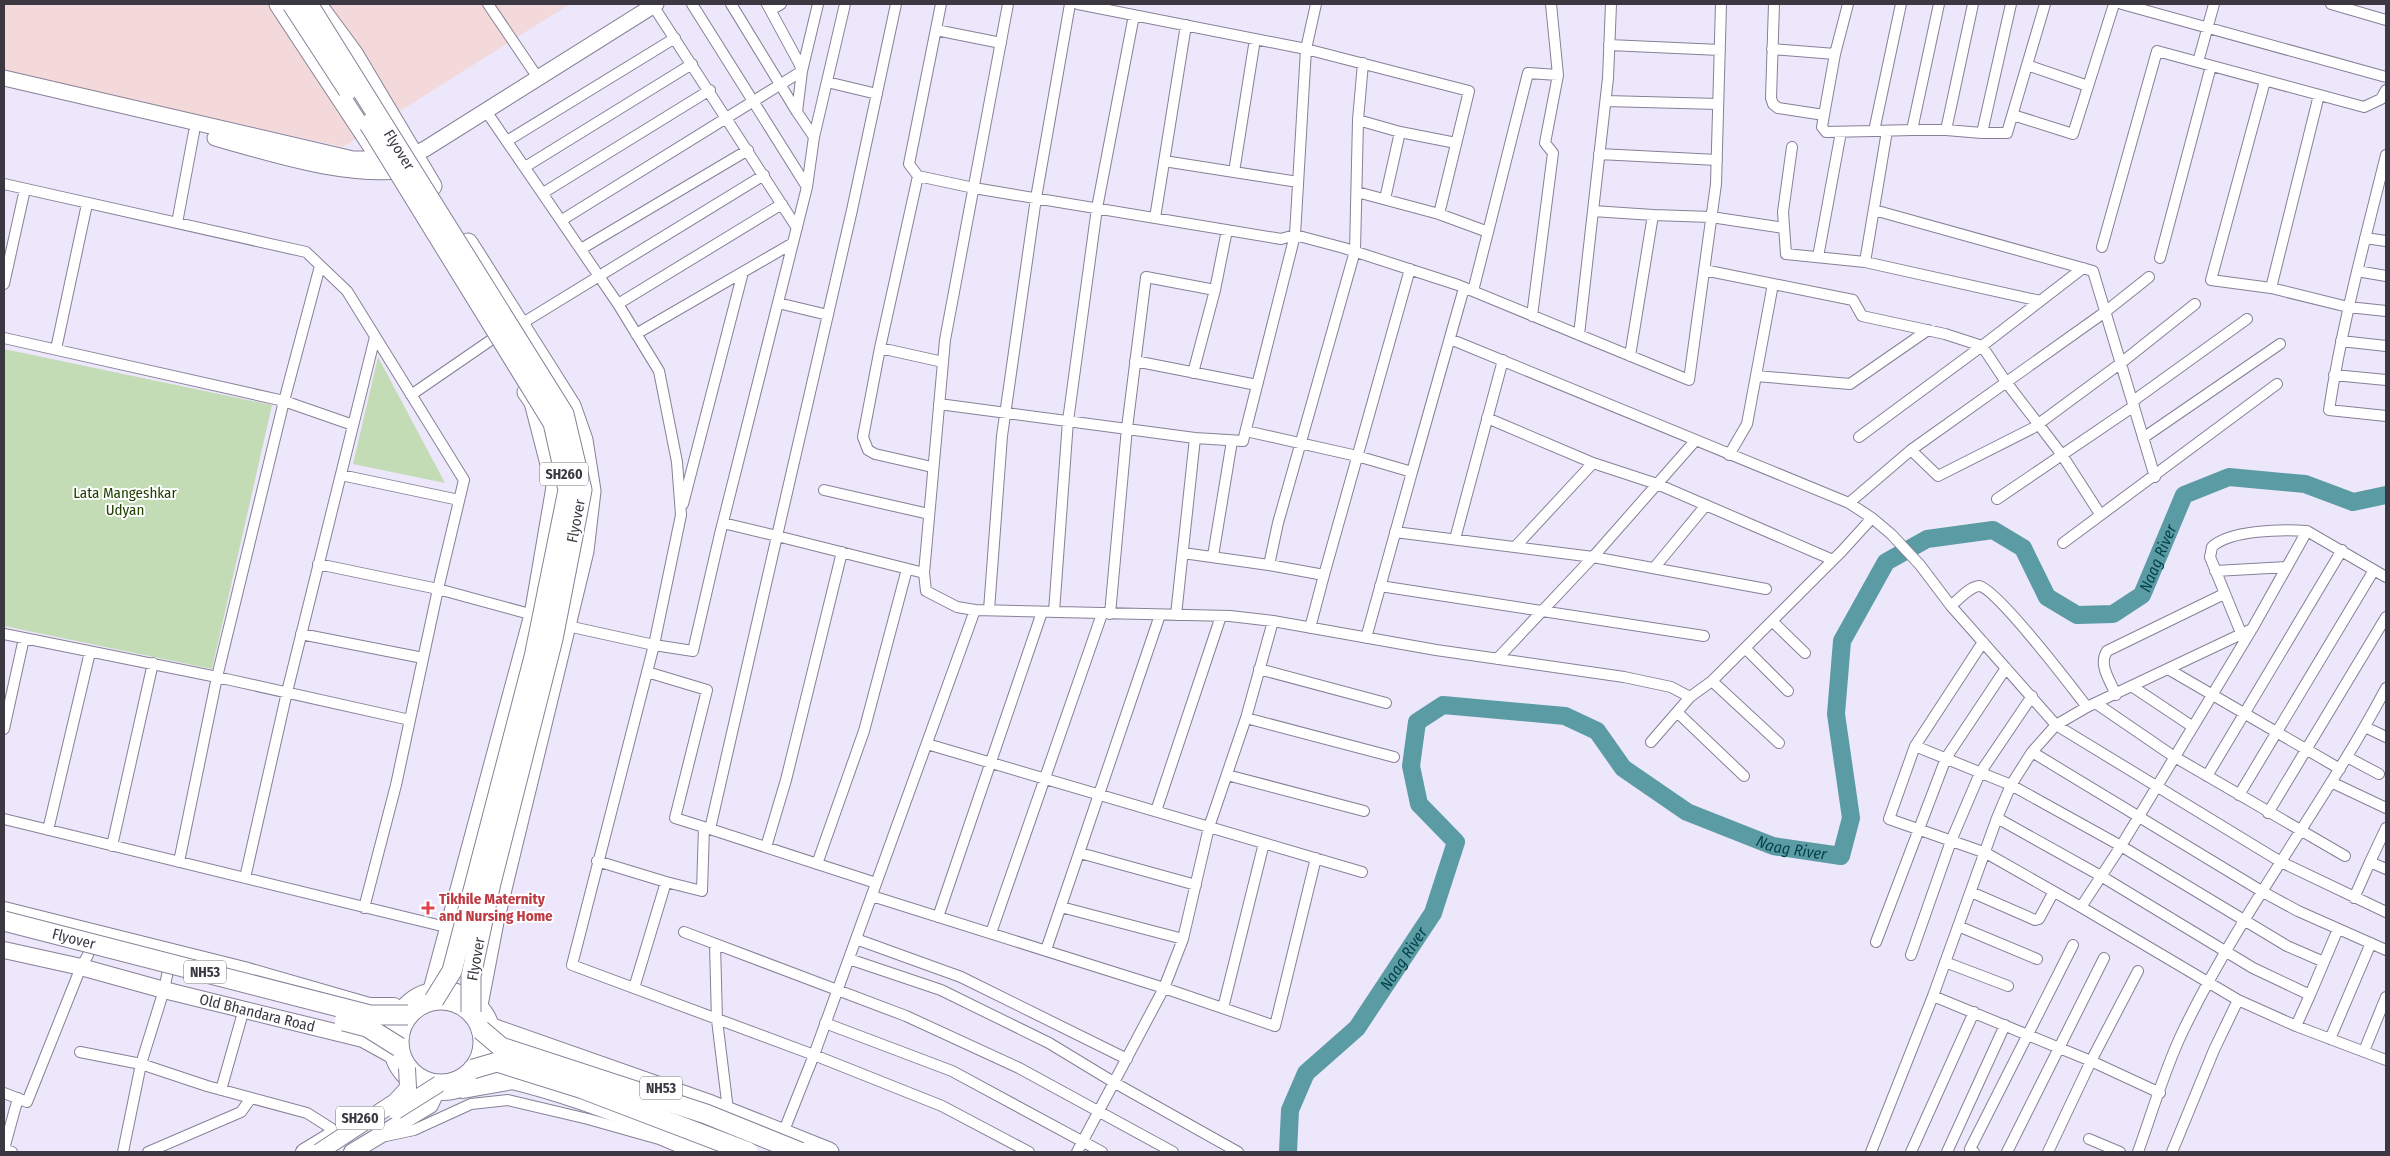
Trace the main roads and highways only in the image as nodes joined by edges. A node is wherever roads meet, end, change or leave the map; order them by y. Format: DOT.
graph roads {
  1 [pos="279,4"];
  2 [pos="292,4"];
  3 [pos="308,4"];
  4 [pos="317,4"];
  5 [pos="654,4"];
  6 [pos="4,78"];
  7 [pos="4,87"];
  8 [pos="418,162"];
  9 [pos="386,166"];
  10 [pos="4,910"];
  11 [pos="4,921"];
  12 [pos="4,933"];
  13 [pos="4,950"];
  14 [pos="434,995"];
  15 [pos="474,1008"];
  16 [pos="406,1011"];
  17 [pos="487,1029"];
  18 [pos="396,1051"];
  19 [pos="606,1070"];
  20 [pos="405,1071"];
  21 [pos="478,1071"];
  22 [pos="520,1080"];
  23 [pos="435,1094"];
  24 [pos="595,1106"];
  25 [pos="304,1152"];
  26 [pos="319,1152"];
  27 [pos="338,1152"];
  28 [pos="352,1152"];
  29 [pos="720,1152"];
  30 [pos="748,1152"];
  31 [pos="800,1152"];
  32 [pos="829,1152"];
  1 -- 9 [label="highway, SH260"];
  2 -- 14 [label="highway, Flyover / SH260, bridge"];
  3 -- 15 [label="highway, Flyover, bridge"];
  4 -- 8 [label="highway"];
  5 -- 8 [label="main road"];
  6 -- 9 [label="main road"];
  7 -- 9 [label="main road"];
  8 -- 9 [label="main road"];
  8 -- 15 [label="highway"];
  9 -- 14 [label="highway, SH260"];
  10 -- 16 [label="main road, NH53"];
  11 -- 16 [label="highway, Flyover / NH53, bridge"];
  12 -- 18 [label="highway, Flyover, bridge"];
  13 -- 18 [label="main road, Old Bhandara Road / NH53"];
  14 -- 15 [label="highway, NH53"];
  14 -- 16 [label="highway"];
  15 -- 17 [label="highway, NH53"];
  16 -- 18 [label="highway"];
  17 -- 19 [label="highway, NH53"];
  17 -- 21 [label="highway"];
  17 -- 31 [label="highway, NH53, bridge"];
  18 -- 20 [label="highway"];
  19 -- 24 [label="highway"];
  19 -- 32 [label="highway, NH53"];
  20 -- 23 [label="highway"];
  20 -- 25 [label="main road, SH260"];
  20 -- 26 [label="main road, SH260, bridge"];
  21 -- 22 [label="highway, NH53"];
  21 -- 23 [label="highway, NH53"];
  21 -- 30 [label="highway, NH53, bridge"];
  22 -- 23 [label="main road"];
  22 -- 24 [label="highway, NH53"];
  23 -- 27 [label="main road, SH260, bridge"];
  23 -- 28 [label="main road"];
  24 -- 29 [label="highway, NH53"];
}
